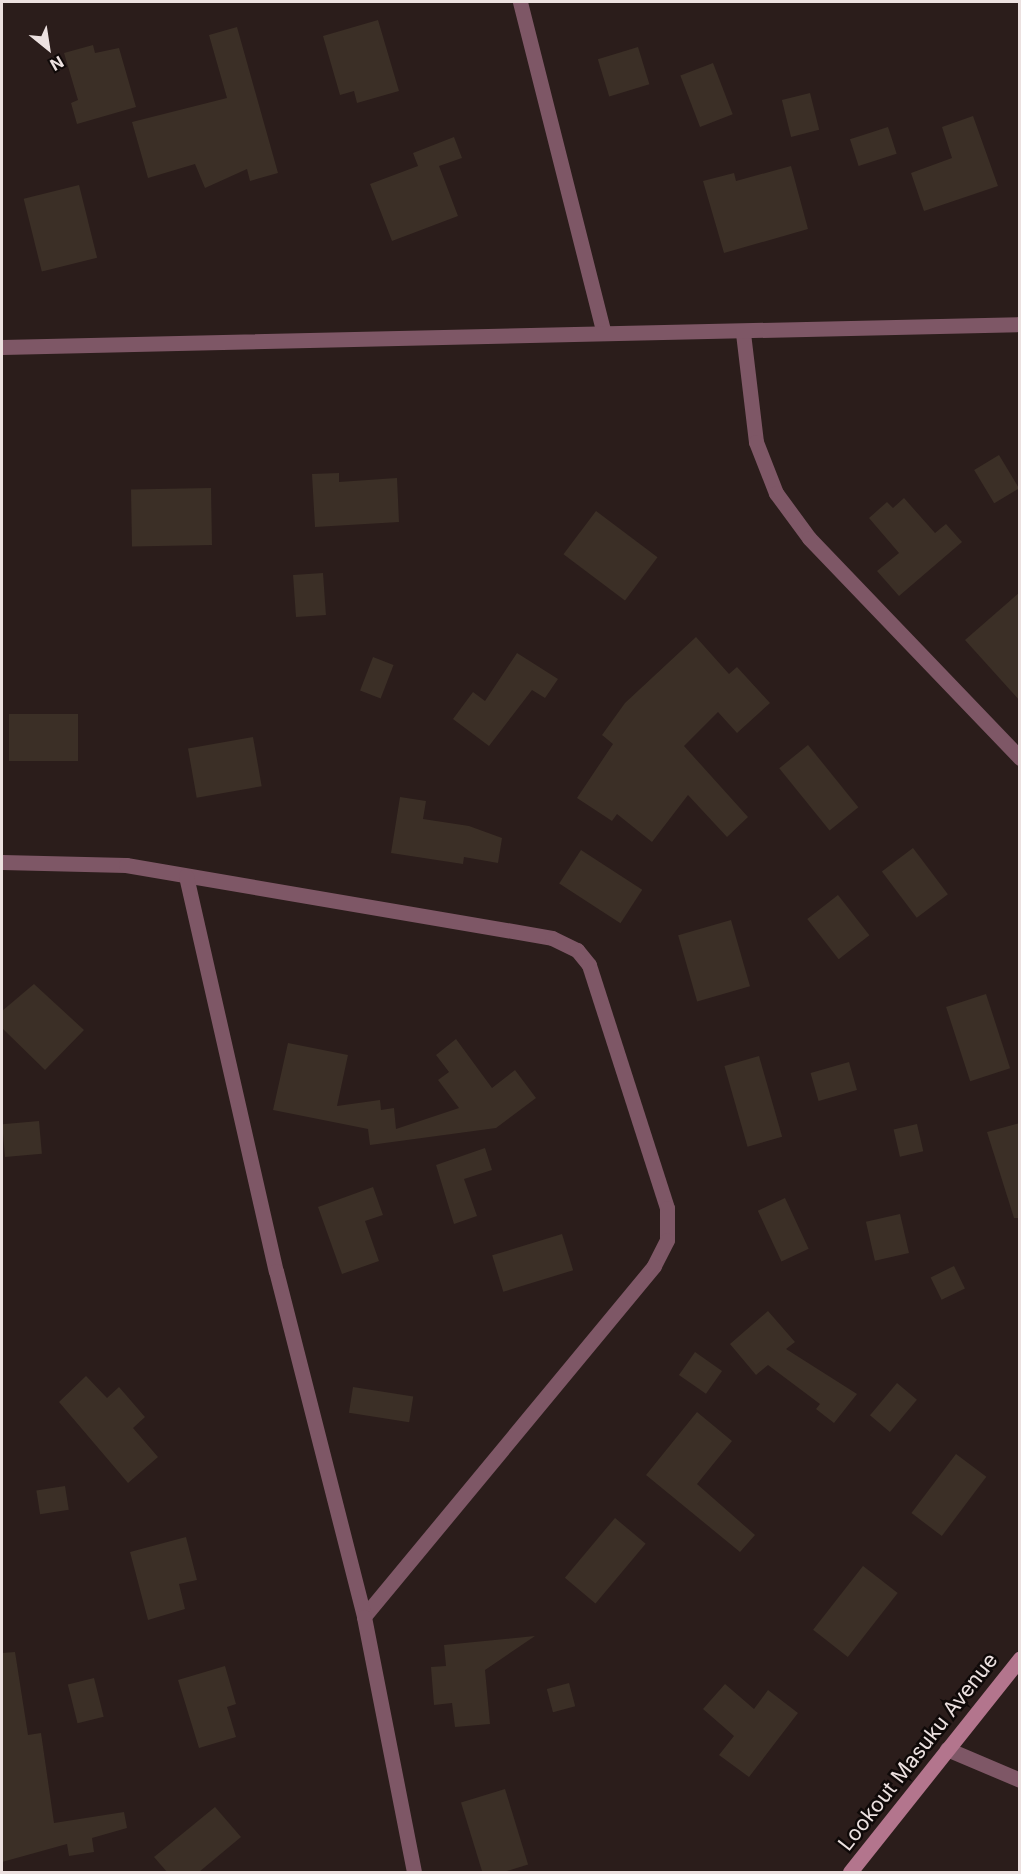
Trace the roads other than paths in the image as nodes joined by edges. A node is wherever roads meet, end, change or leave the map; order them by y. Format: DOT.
graph roads {
  1 [pos="520,2"];
  2 [pos="1020,324"];
  3 [pos="604,333"];
  4 [pos="743,333"];
  5 [pos="2,347"];
  6 [pos="1020,758"];
  7 [pos="2,862"];
  8 [pos="186,876"];
  9 [pos="364,1617"];
  10 [pos="1020,1658"];
  11 [pos="947,1749"];
  12 [pos="1020,1780"];
  13 [pos="414,1872"];
  14 [pos="850,1872"];
  1 -- 3 [label="street"];
  2 -- 4 [label="street"];
  3 -- 4 [label="street"];
  3 -- 5 [label="street"];
  4 -- 6 [label="street"];
  7 -- 8 [label="street"];
  8 -- 9 [label="street"];
  8 -- 9 [label="street"];
  9 -- 13 [label="street"];
  10 -- 11 [label="street, Lookout Masuku Avenue"];
  11 -- 12 [label="street"];
  11 -- 14 [label="street, Lookout Masuku Avenue"];
}
